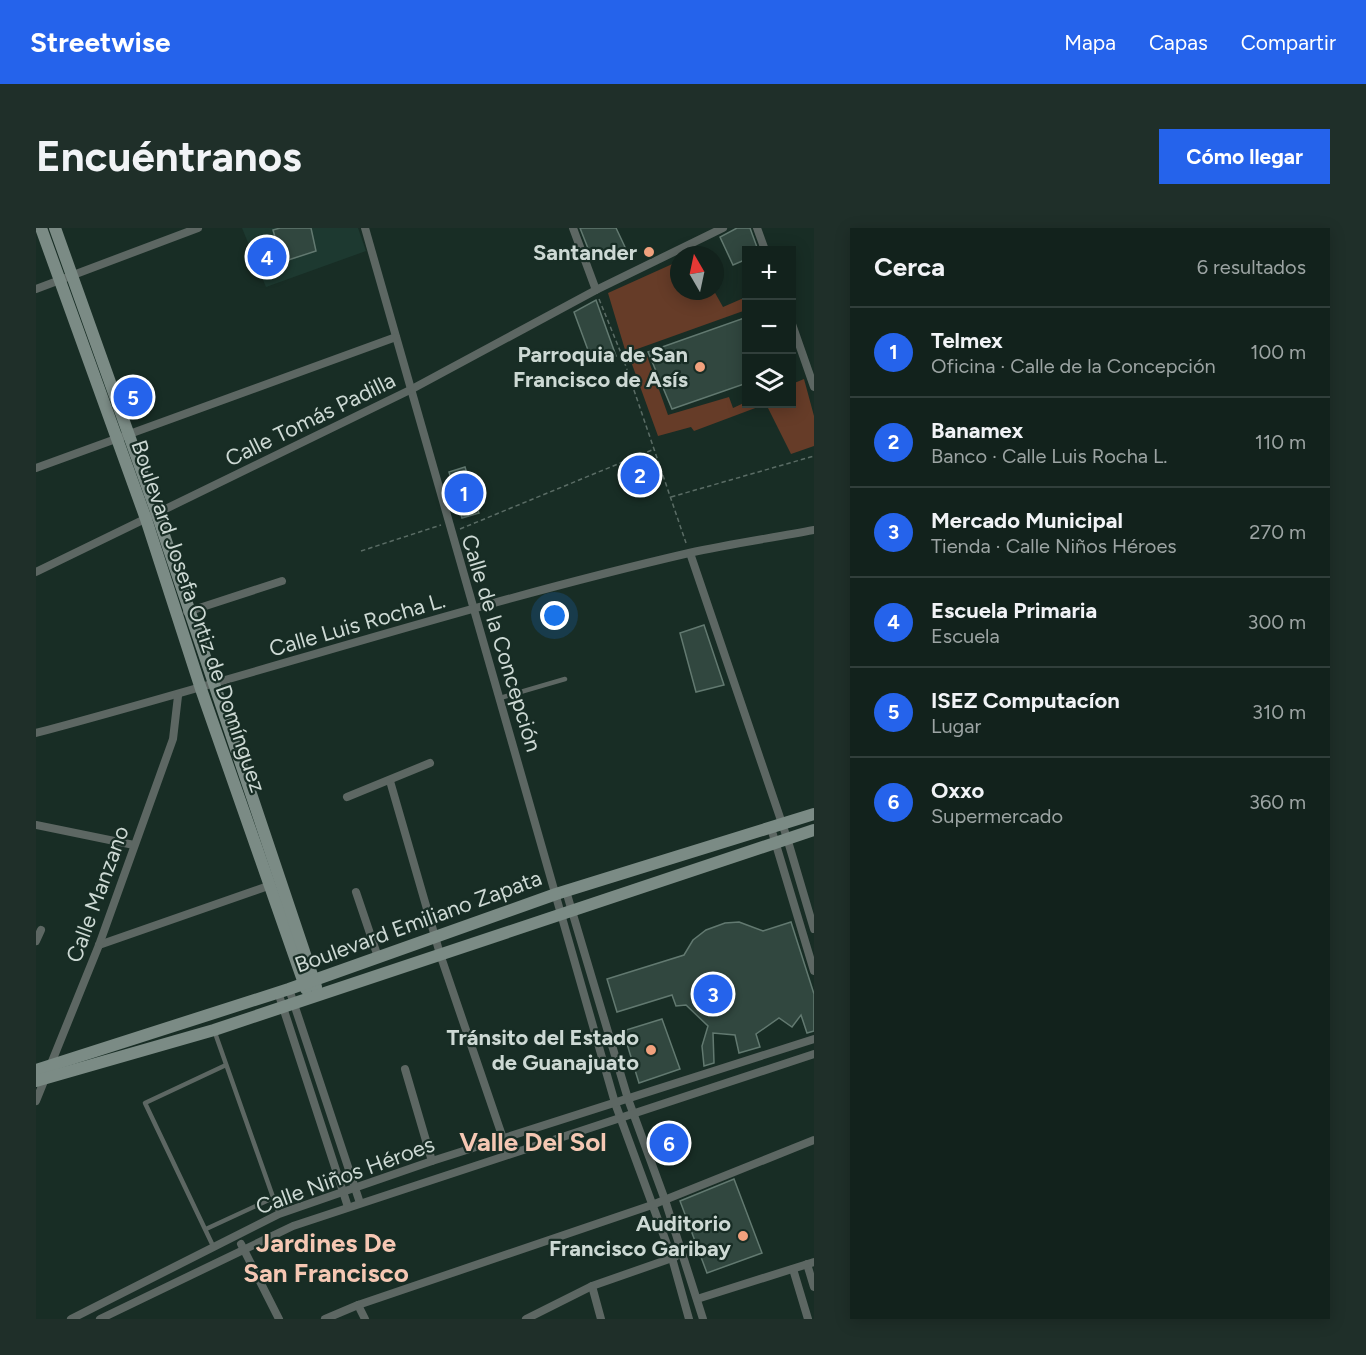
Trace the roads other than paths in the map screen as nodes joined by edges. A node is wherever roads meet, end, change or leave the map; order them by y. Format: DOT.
graph roads {
  1 [pos="41,228"];
  2 [pos="54,228"];
  3 [pos="198,228"];
  4 [pos="365,228"];
  5 [pos="573,228"];
  6 [pos="723,228"];
  7 [pos="757,228"];
  8 [pos="764,246"];
  9 [pos="65,279"];
  10 [pos="36,289"];
  11 [pos="596,290"];
  12 [pos="796,335"];
  13 [pos="396,337"];
  14 [pos="814,387"];
  15 [pos="412,389"];
  16 [pos="122,437"];
  17 [pos="36,468"];
  18 [pos="151,517"];
  19 [pos="814,530"];
  20 [pos="690,553"];
  21 [pos="36,572"];
  22 [pos="282,581"];
  23 [pos="475,609"];
  24 [pos="187,612"];
  25 [pos="565,679"];
  26 [pos="207,687"];
  27 [pos="178,696"];
  28 [pos="501,698"];
  29 [pos="36,733"];
  30 [pos="430,763"];
  31 [pos="390,781"];
  32 [pos="347,796"];
  33 [pos="814,814"];
  34 [pos="36,825"];
  35 [pos="776,826"];
  36 [pos="814,830"];
  37 [pos="781,839"];
  38 [pos="134,845"];
  39 [pos="271,885"];
  40 [pos="356,892"];
  41 [pos="561,892"];
  42 [pos="566,912"];
  43 [pos="814,929"];
  44 [pos="41,930"];
  45 [pos="436,937"];
  46 [pos="36,941"];
  47 [pos="99,945"];
  48 [pos="440,954"];
  49 [pos="378,957"];
  50 [pos="814,970"];
  51 [pos="309,982"];
  52 [pos="283,990"];
  53 [pos="314,997"];
  54 [pos="288,1005"];
  55 [pos="214,1030"];
  56 [pos="814,1039"];
  57 [pos="814,1053"];
  58 [pos="50,1065"];
  59 [pos="226,1065"];
  60 [pos="405,1069"];
  61 [pos="39,1076"];
  62 [pos="628,1099"];
  63 [pos="36,1101"];
  64 [pos="615,1103"];
  65 [pos="633,1114"];
  66 [pos="620,1118"];
  67 [pos="502,1139"];
  68 [pos="814,1140"];
  69 [pos="508,1153"];
  70 [pos="432,1161"];
  71 [pos="356,1188"];
  72 [pos="344,1192"];
  73 [pos="273,1197"];
  74 [pos="665,1200"];
  75 [pos="360,1203"];
  76 [pos="652,1205"];
  77 [pos="348,1207"];
  78 [pos="279,1214"];
  79 [pos="206,1229"];
  80 [pos="237,1237"];
  81 [pos="214,1248"];
  82 [pos="243,1249"];
  83 [pos="683,1254"];
  84 [pos="672,1258"];
  85 [pos="810,1263"];
  86 [pos="793,1269"];
  87 [pos="592,1286"];
  88 [pos="814,1287"];
  89 [pos="697,1299"];
  90 [pos="358,1305"];
  91 [pos="71,1319"];
  92 [pos="100,1319"];
  93 [pos="279,1319"];
  94 [pos="325,1319"];
  95 [pos="365,1319"];
  96 [pos="526,1319"];
  97 [pos="601,1319"];
  98 [pos="689,1319"];
  99 [pos="703,1319"];
  100 [pos="808,1319"];
  1 -- 9 [label="street, Boulevard Josefa Ortiz de Domínguez"];
  2 -- 9 [label="street, Boulevard Josefa Ortiz de Domínguez"];
  3 -- 9 [label="street"];
  4 -- 13 [label="street, Calle de la Concepción"];
  5 -- 11 [label="street"];
  6 -- 11 [label="street, Calle Tomás Padilla"];
  7 -- 8 [label="street"];
  9 -- 10 [label="street"];
  9 -- 16 [label="street, Boulevard Josefa Ortiz de Domínguez"];
  11 -- 15 [label="street, Calle Tomás Padilla"];
  12 -- 14 [label="street"];
  13 -- 15 [label="street, Calle de la Concepción"];
  13 -- 16 [label="street"];
  15 -- 18 [label="street, Calle Tomás Padilla"];
  15 -- 23 [label="street, Calle de la Concepción"];
  16 -- 17 [label="street"];
  16 -- 18 [label="street, Boulevard Josefa Ortiz de Domínguez"];
  18 -- 21 [label="street, Calle Tomás Padilla"];
  18 -- 24 [label="street, Boulevard Josefa Ortiz de Domínguez"];
  18 -- 26 [label="street, Boulevard Josefa Ortiz de Domínguez"];
  19 -- 20 [label="street, Calle Luis Rocha L."];
  20 -- 23 [label="street, Calle Luis Rocha L."];
  20 -- 35 [label="street"];
  22 -- 24 [label="street"];
  23 -- 26 [label="street, Calle Luis Rocha L."];
  23 -- 28 [label="street, Calle de la Concepción"];
  24 -- 26 [label="street, Boulevard Josefa Ortiz de Domínguez"];
  25 -- 28 [label="lane"];
  26 -- 27 [label="street, Calle Luis Rocha L."];
  26 -- 39 [label="street, Boulevard Josefa Ortiz de Domínguez"];
  26 -- 51 [label="street, Boulevard Josefa Ortiz de Domínguez"];
  27 -- 29 [label="street, Calle Luis Rocha L."];
  27 -- 38 [label="street, Calle Manzano"];
  28 -- 41 [label="street, Calle de la Concepción"];
  30 -- 31 [label="street"];
  31 -- 32 [label="street"];
  31 -- 45 [label="street"];
  33 -- 35 [label="street, Boulevard Emiliano Zapata"];
  34 -- 38 [label="street"];
  35 -- 37 [label="street"];
  35 -- 41 [label="street, Boulevard Emiliano Zapata"];
  36 -- 37 [label="street, Boulevard Emiliano Zapata"];
  37 -- 42 [label="street, Boulevard Emiliano Zapata"];
  37 -- 43 [label="street"];
  37 -- 50 [label="street"];
  38 -- 47 [label="street, Calle Manzano"];
  39 -- 47 [label="street"];
  39 -- 51 [label="street, Boulevard Josefa Ortiz de Domínguez"];
  40 -- 49 [label="street"];
  41 -- 42 [label="street, Calle de la Concepción"];
  41 -- 45 [label="street, Boulevard Emiliano Zapata"];
  42 -- 48 [label="street, Boulevard Emiliano Zapata"];
  42 -- 62 [label="street"];
  42 -- 64 [label="street"];
  44 -- 46 [label="street"];
  45 -- 48 [label="street"];
  45 -- 49 [label="street, Boulevard Emiliano Zapata"];
  47 -- 58 [label="street, Calle Manzano"];
  48 -- 53 [label="street, Boulevard Emiliano Zapata"];
  48 -- 67 [label="street"];
  49 -- 51 [label="street, Boulevard Emiliano Zapata"];
  51 -- 52 [label="street, Boulevard Emiliano Zapata"];
  51 -- 53 [label="street"];
  52 -- 54 [label="street"];
  52 -- 58 [label="street, Boulevard Emiliano Zapata"];
  53 -- 54 [label="street, Boulevard Emiliano Zapata"];
  54 -- 55 [label="street, Boulevard Emiliano Zapata"];
  54 -- 71 [label="street"];
  54 -- 72 [label="street"];
  55 -- 59 [label="lane"];
  55 -- 61 [label="street, Boulevard Emiliano Zapata"];
  56 -- 62 [label="street, Calle Niños Héroes"];
  57 -- 65 [label="street, Calle Niños Héroes"];
  58 -- 61 [label="street, Boulevard Emiliano Zapata"];
  59 -- 73 [label="lane"];
  59 -- 79 [label="lane"];
  60 -- 70 [label="street"];
  61 -- 63 [label="street"];
  62 -- 64 [label="street, Calle Niños Héroes"];
  62 -- 65 [label="street"];
  64 -- 66 [label="street"];
  64 -- 67 [label="street, Calle Niños Héroes"];
  65 -- 66 [label="street, Calle Niños Héroes"];
  65 -- 74 [label="street"];
  66 -- 69 [label="street, Calle Niños Héroes"];
  66 -- 76 [label="street"];
  67 -- 69 [label="street"];
  67 -- 70 [label="street, Calle Niños Héroes"];
  68 -- 74 [label="street"];
  69 -- 75 [label="street, Calle Niños Héroes"];
  70 -- 71 [label="street, Calle Niños Héroes"];
  71 -- 72 [label="street, Calle Niños Héroes"];
  71 -- 75 [label="street"];
  72 -- 77 [label="street"];
  72 -- 78 [label="street, Calle Niños Héroes"];
  73 -- 78 [label="lane"];
  73 -- 79 [label="lane"];
  74 -- 76 [label="street"];
  74 -- 83 [label="street"];
  75 -- 77 [label="street, Calle Niños Héroes"];
  76 -- 84 [label="street"];
  76 -- 90 [label="street"];
  77 -- 82 [label="street, Calle Niños Héroes"];
  78 -- 80 [label="street, Calle Niños Héroes"];
  79 -- 81 [label="lane"];
  80 -- 81 [label="street, Calle Niños Héroes"];
  80 -- 82 [label="street"];
  81 -- 91 [label="street, Calle Niños Héroes"];
  82 -- 92 [label="street, Calle Niños Héroes"];
  82 -- 93 [label="street"];
  83 -- 84 [label="street"];
  83 -- 89 [label="street"];
  84 -- 87 [label="street"];
  84 -- 98 [label="street"];
  85 -- 86 [label="street"];
  85 -- 88 [label="street"];
  86 -- 89 [label="street"];
  86 -- 100 [label="street"];
  87 -- 96 [label="street"];
  87 -- 97 [label="street"];
  89 -- 99 [label="street"];
  90 -- 94 [label="street"];
  90 -- 95 [label="street"];
}
